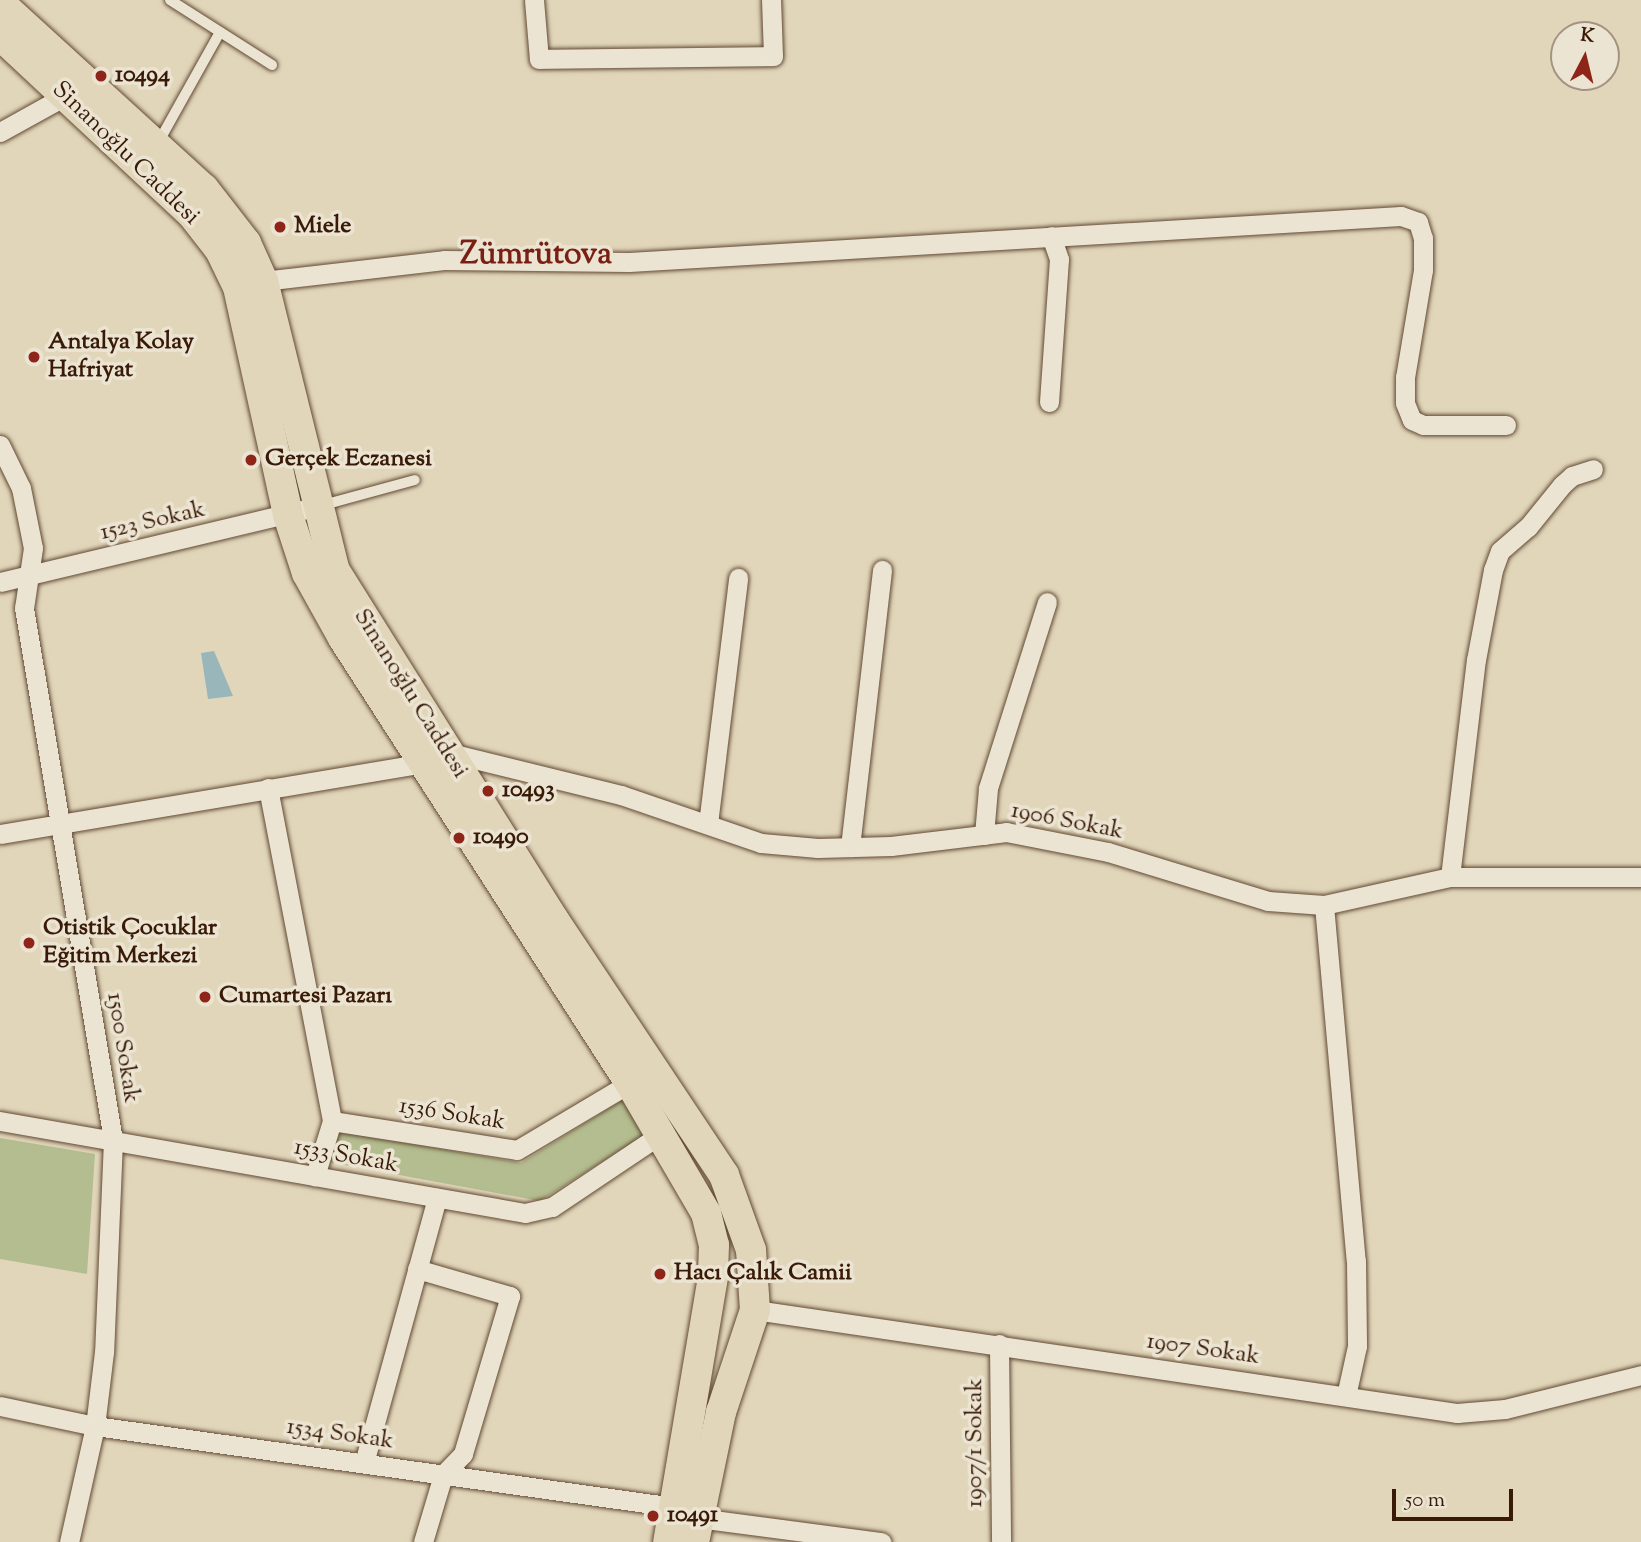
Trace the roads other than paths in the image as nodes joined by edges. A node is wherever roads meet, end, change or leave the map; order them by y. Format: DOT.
graph roads {
  1 [pos="170,0"];
  2 [pos="534,0"];
  3 [pos="771,0"];
  4 [pos="0,3"];
  5 [pos="220,32"];
  6 [pos="0,36"];
  7 [pos="272,65"];
  8 [pos="65,96"];
  9 [pos="0,132"];
  10 [pos="156,146"];
  11 [pos="1051,236"];
  12 [pos="263,281"];
  13 [pos="1049,402"];
  14 [pos="1506,425"];
  15 [pos="0,445"];
  16 [pos="1593,469"];
  17 [pos="415,480"];
  18 [pos="302,511"];
  19 [pos="881,570"];
  20 [pos="28,577"];
  21 [pos="738,578"];
  22 [pos="0,582"];
  23 [pos="1047,602"];
  24 [pos="435,758"];
  25 [pos="268,788"];
  26 [pos="60,823"];
  27 [pos="708,824"];
  28 [pos="0,834"];
  29 [pos="985,835"];
  30 [pos="850,847"];
  31 [pos="1450,877"];
  32 [pos="1641,877"];
  33 [pos="1324,905"];
  34 [pos="629,1083"];
  35 [pos="0,1121"];
  36 [pos="332,1121"];
  37 [pos="661,1134"];
  38 [pos="113,1140"];
  39 [pos="315,1176"];
  40 [pos="437,1198"];
  41 [pos="417,1269"];
  42 [pos="755,1310"];
  43 [pos="999,1344"];
  44 [pos="1641,1375"];
  45 [pos="1346,1396"];
  46 [pos="0,1406"];
  47 [pos="95,1426"];
  48 [pos="364,1463"];
  49 [pos="443,1475"];
  50 [pos="689,1522"];
  51 [pos="69,1542"];
  52 [pos="423,1542"];
  53 [pos="668,1542"];
  54 [pos="881,1542"];
  55 [pos="1001,1542"];
  1 -- 5 [label="lane"];
  2 -- 3 [label="street"];
  4 -- 10 [label="main road, Si̇nanoğlu Caddesi"];
  5 -- 7 [label="lane"];
  5 -- 10 [label="lane"];
  6 -- 8 [label="main road, Si̇nanoğlu Caddesi"];
  8 -- 9 [label="street"];
  8 -- 18 [label="main road, Si̇nanoğlu Caddesi"];
  10 -- 12 [label="main road, Si̇nanoğlu Caddesi"];
  11 -- 12 [label="street"];
  11 -- 13 [label="street"];
  11 -- 14 [label="street"];
  12 -- 18 [label="main road, Si̇nanoğlu Caddesi"];
  15 -- 20 [label="street, 1500 Sokak"];
  16 -- 31 [label="street"];
  17 -- 18 [label="lane"];
  18 -- 20 [label="street, 1523 Sokak"];
  18 -- 24 [label="main road, Si̇nanoğlu Caddesi"];
  19 -- 30 [label="street"];
  20 -- 22 [label="street, 1523 Sokak"];
  20 -- 26 [label="street, 1500 Sokak"];
  21 -- 27 [label="street"];
  23 -- 29 [label="street"];
  24 -- 25 [label="street"];
  24 -- 27 [label="street, 1906 Sokak"];
  24 -- 34 [label="main road, Si̇nanoğlu Caddesi"];
  24 -- 42 [label="main road, Si̇nanoğlu Caddesi"];
  25 -- 26 [label="street"];
  25 -- 36 [label="street"];
  26 -- 28 [label="street"];
  26 -- 38 [label="street, 1500 Sokak"];
  27 -- 30 [label="street, 1906 Sokak"];
  29 -- 30 [label="street, 1906 Sokak"];
  29 -- 33 [label="street, 1906 Sokak"];
  31 -- 32 [label="street, 1906 Sokak"];
  31 -- 33 [label="street, 1906 Sokak"];
  33 -- 45 [label="street"];
  34 -- 36 [label="street, 1536 Sokak"];
  34 -- 37 [label="main road, Si̇nanoğlu Caddesi"];
  35 -- 38 [label="street, 1533 Sokak"];
  36 -- 39 [label="street"];
  37 -- 40 [label="street, 1533 Sokak"];
  37 -- 50 [label="main road, Si̇nanoğlu Caddesi"];
  38 -- 39 [label="street, 1533 Sokak"];
  38 -- 47 [label="street, 1500 Sokak"];
  39 -- 40 [label="street, 1533 Sokak"];
  40 -- 41 [label="street"];
  41 -- 48 [label="street"];
  41 -- 49 [label="street"];
  42 -- 43 [label="street, 1907 Sokak"];
  42 -- 50 [label="main road, Si̇nanoğlu Caddesi"];
  43 -- 45 [label="street, 1907 Sokak"];
  43 -- 55 [label="street, 1907/1 Sokak"];
  44 -- 45 [label="street, 1907 Sokak"];
  46 -- 47 [label="street, 1534 Sokak"];
  47 -- 48 [label="street, 1534 Sokak"];
  47 -- 51 [label="street, 1500 Sokak"];
  48 -- 49 [label="street, 1534 Sokak"];
  49 -- 50 [label="street, 1534 Sokak"];
  49 -- 52 [label="street"];
  50 -- 53 [label="main road, Si̇nanoğlu Caddesi"];
  50 -- 54 [label="street, 1534 Sokak"];
}
